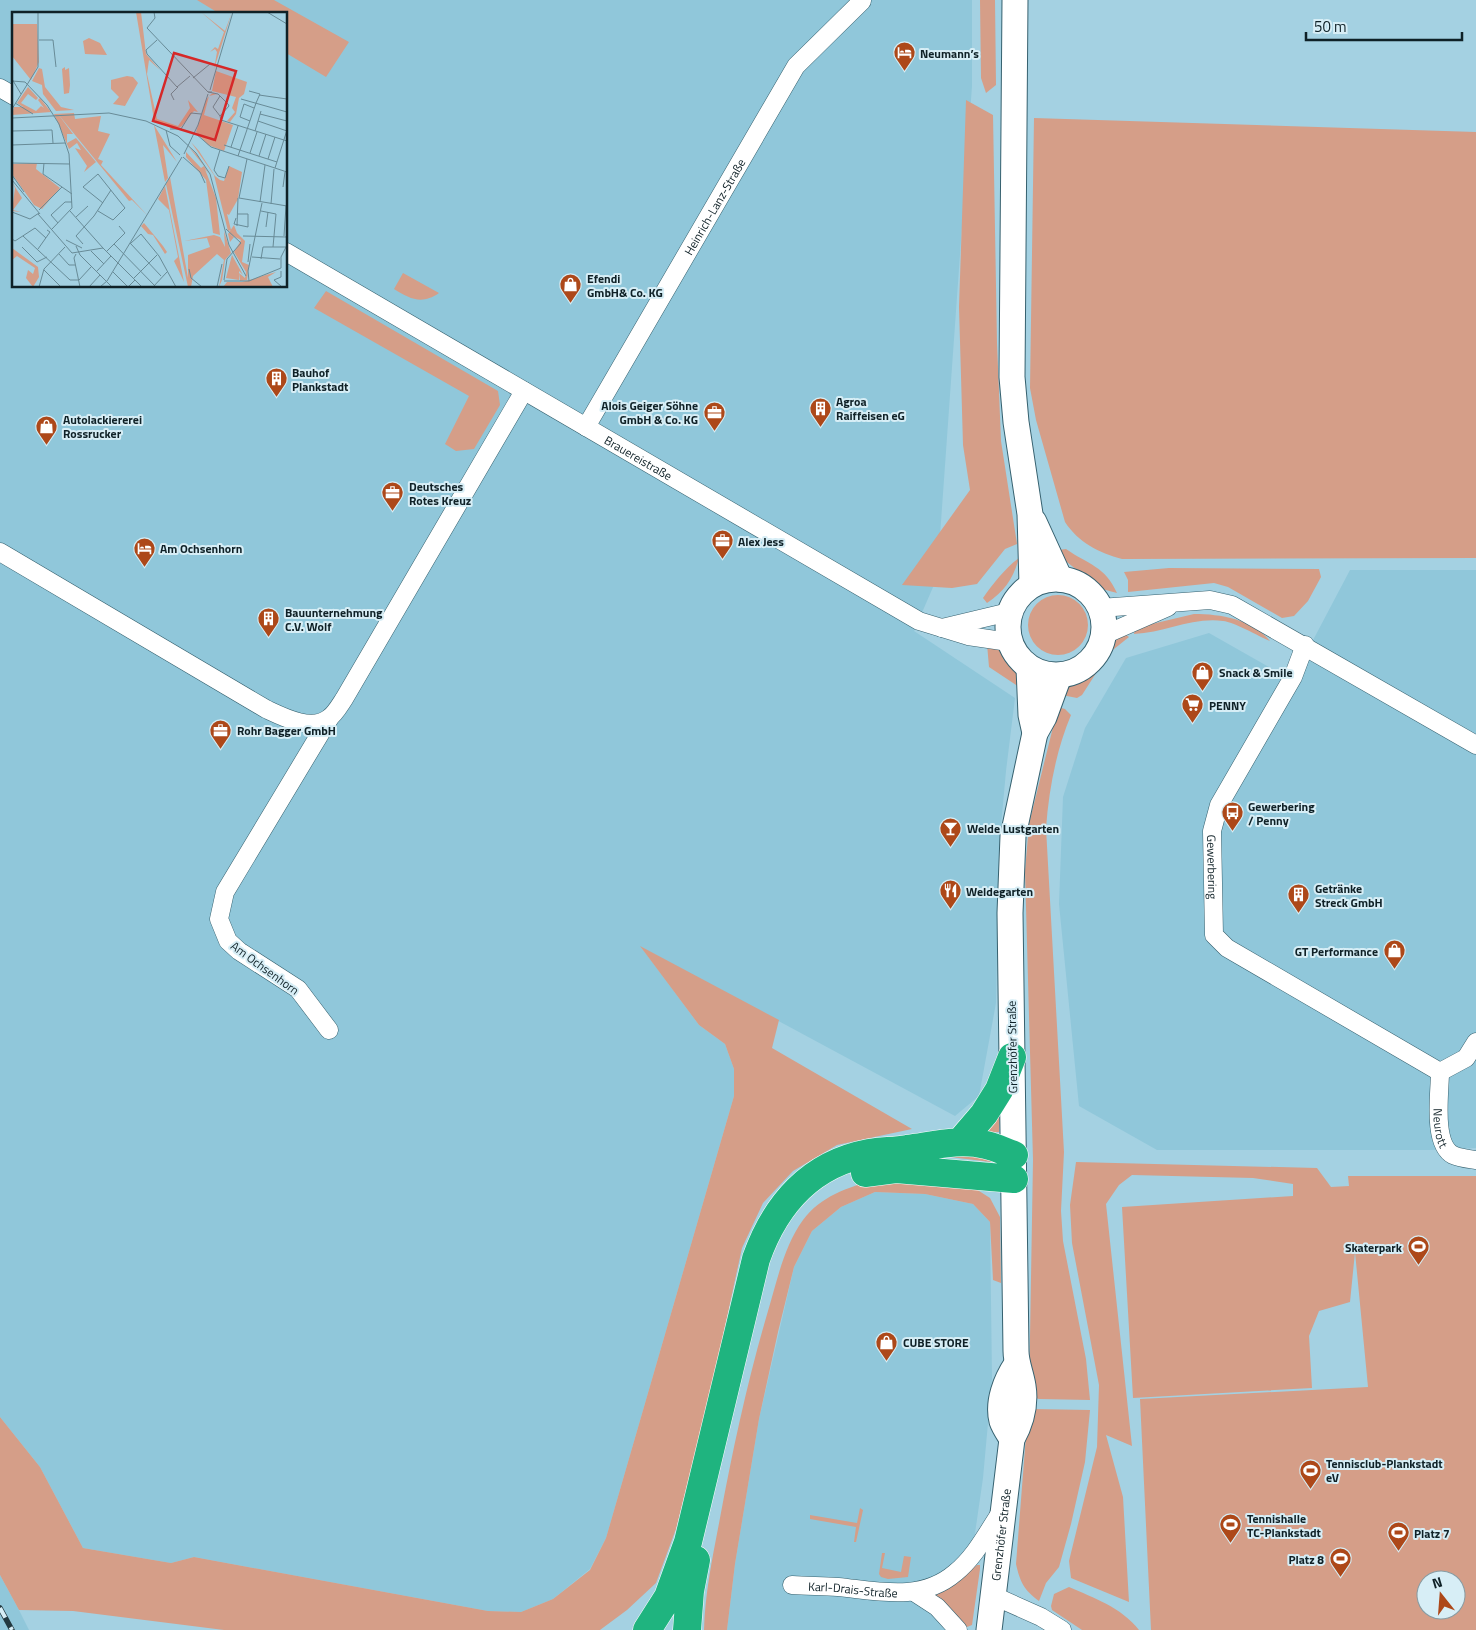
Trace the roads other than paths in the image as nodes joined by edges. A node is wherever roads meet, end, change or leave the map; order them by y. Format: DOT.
graph roads {
  1 [pos="1014,0"];
  2 [pos="862,1"];
  3 [pos="0,88"];
  4 [pos="12,95"];
  5 [pos="288,253"];
  6 [pos="524,391"];
  7 [pos="586,427"];
  8 [pos="1030,514"];
  9 [pos="0,552"];
  10 [pos="1060,579"];
  11 [pos="1032,585"];
  12 [pos="1178,602"];
  13 [pos="1100,608"];
  14 [pos="1010,612"];
  15 [pos="941,628"];
  16 [pos="1104,635"];
  17 [pos="1009,642"];
  18 [pos="1305,645"];
  19 [pos="1029,668"];
  20 [pos="1059,676"];
  21 [pos="329,719"];
  22 [pos="1035,733"];
  23 [pos="1476,744"];
  24 [pos="329,1030"];
  25 [pos="1476,1042"];
  26 [pos="1012,1057"];
  27 [pos="1440,1072"];
  28 [pos="960,1142"];
  29 [pos="1476,1160"];
  30 [pos="1014,1167"];
  31 [pos="1005,1505"];
  32 [pos="792,1585"];
  33 [pos="914,1592"];
  34 [pos="994,1617"];
  35 [pos="647,1630"];
  36 [pos="687,1630"];
  37 [pos="958,1630"];
  38 [pos="1062,1630"];
  1 -- 8 [label="street"];
  2 -- 7 [label="street, Heinrich-Lanz-Straße"];
  3 -- 4 [label="street"];
  5 -- 6 [label="street, Brauereistraße"];
  6 -- 7 [label="street, Brauereistraße"];
  6 -- 21 [label="street, Am Ochsenhorn"];
  7 -- 15 [label="street, Brauereistraße"];
  8 -- 10 [label="street"];
  8 -- 11 [label="street"];
  9 -- 21 [label="street"];
  10 -- 11 [label="street"];
  10 -- 13 [label="street"];
  11 -- 14 [label="street"];
  12 -- 13 [label="street"];
  12 -- 16 [label="street"];
  12 -- 18 [label="street"];
  13 -- 16 [label="street"];
  14 -- 15 [label="street"];
  14 -- 17 [label="street"];
  15 -- 17 [label="street, Brauereistraße"];
  16 -- 20 [label="street"];
  17 -- 19 [label="street"];
  18 -- 23 [label="street"];
  18 -- 27 [label="street, Gewerbering"];
  19 -- 20 [label="street"];
  19 -- 22 [label="street, Grenzhöfer Straße"];
  20 -- 22 [label="street, Grenzhöfer Straße"];
  21 -- 24 [label="street, Am Ochsenhorn"];
  22 -- 26 [label="street, Grenzhöfer Straße"];
  25 -- 27 [label="street"];
  26 -- 28 [label="highway"];
  26 -- 30 [label="street, Grenzhöfer Straße"];
  27 -- 29 [label="street, Neurott"];
  28 -- 30 [label="highway"];
  28 -- 35 [label="highway"];
  30 -- 31 [label="street, Grenzhöfer Straße"];
  30 -- 36 [label="highway"];
  31 -- 33 [label="street, Karl-Drais-Straße"];
  31 -- 34 [label="street, Grenzhöfer Straße"];
  32 -- 33 [label="street, Karl-Drais-Straße"];
  33 -- 37 [label="street, Karl-Drais-Straße"];
  34 -- 38 [label="street"];
}
